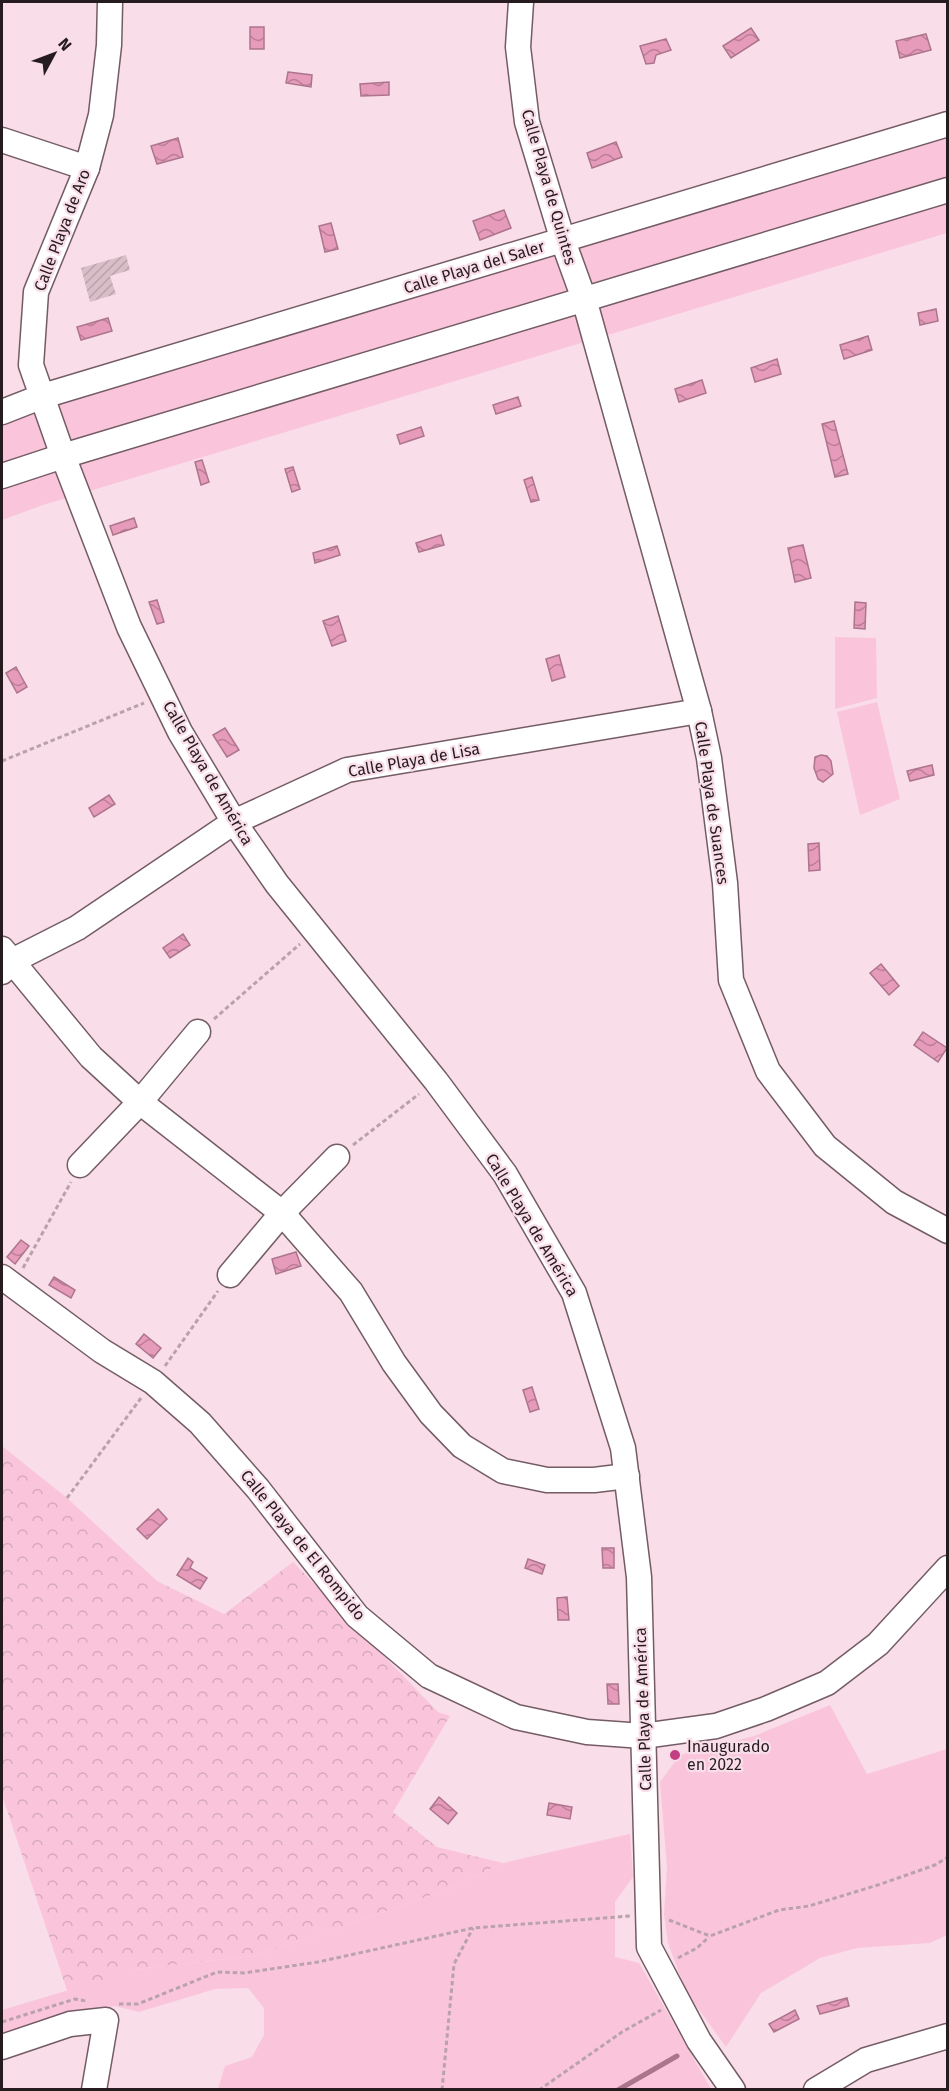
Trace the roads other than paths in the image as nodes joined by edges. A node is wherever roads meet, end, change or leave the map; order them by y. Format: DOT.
graph roads {
  1 [pos="110,2"];
  2 [pos="521,2"];
  3 [pos="948,124"];
  4 [pos="2,140"];
  5 [pos="87,168"];
  6 [pos="948,190"];
  7 [pos="563,241"];
  8 [pos="584,299"];
  9 [pos="43,396"];
  10 [pos="2,412"];
  11 [pos="63,456"];
  12 [pos="2,476"];
  13 [pos="699,711"];
  14 [pos="234,822"];
  15 [pos="5,961"];
  16 [pos="198,1032"];
  17 [pos="140,1102"];
  18 [pos="337,1157"];
  19 [pos="80,1165"];
  20 [pos="282,1213"];
  21 [pos="948,1231"];
  22 [pos="230,1275"];
  23 [pos="8,1281"];
  24 [pos="627,1476"];
  25 [pos="948,1568"];
  26 [pos="643,1736"];
  27 [pos="948,2036"];
  28 [pos="2,2047"];
  29 [pos="94,2090"];
  30 [pos="733,2090"];
  31 [pos="816,2090"];
  1 -- 5 [label="street, Calle Playa de Aro"];
  2 -- 7 [label="street, Calle Playa de Quintes"];
  3 -- 7 [label="street, Calle Playa del Saler"];
  4 -- 5 [label="street"];
  5 -- 9 [label="street, Calle Playa de Aro"];
  6 -- 8 [label="street"];
  7 -- 8 [label="street, Calle Playa de Quintes"];
  7 -- 9 [label="street, Calle Playa del Saler"];
  8 -- 11 [label="street"];
  8 -- 13 [label="street, Calle Playa de Suances"];
  9 -- 10 [label="street, Calle Playa del Saler"];
  9 -- 11 [label="street, Calle Playa de Aro"];
  11 -- 12 [label="street"];
  11 -- 14 [label="street, Calle Playa de América"];
  13 -- 14 [label="street, Calle Playa de Lisa"];
  13 -- 21 [label="street, Calle Playa de Suances"];
  14 -- 15 [label="street, Calle Playa de Lisa"];
  14 -- 24 [label="street, Calle Playa de América"];
  15 -- 17 [label="street"];
  16 -- 17 [label="street"];
  17 -- 19 [label="street"];
  17 -- 20 [label="street"];
  18 -- 20 [label="street"];
  20 -- 22 [label="street"];
  20 -- 24 [label="street"];
  23 -- 26 [label="street, Calle Playa de El Rompido"];
  24 -- 26 [label="street, Calle Playa de América"];
  25 -- 26 [label="street, Calle Playa de El Rompido"];
  26 -- 30 [label="street, Calle Playa de América"];
  27 -- 31 [label="street"];
  28 -- 29 [label="street"];
}
